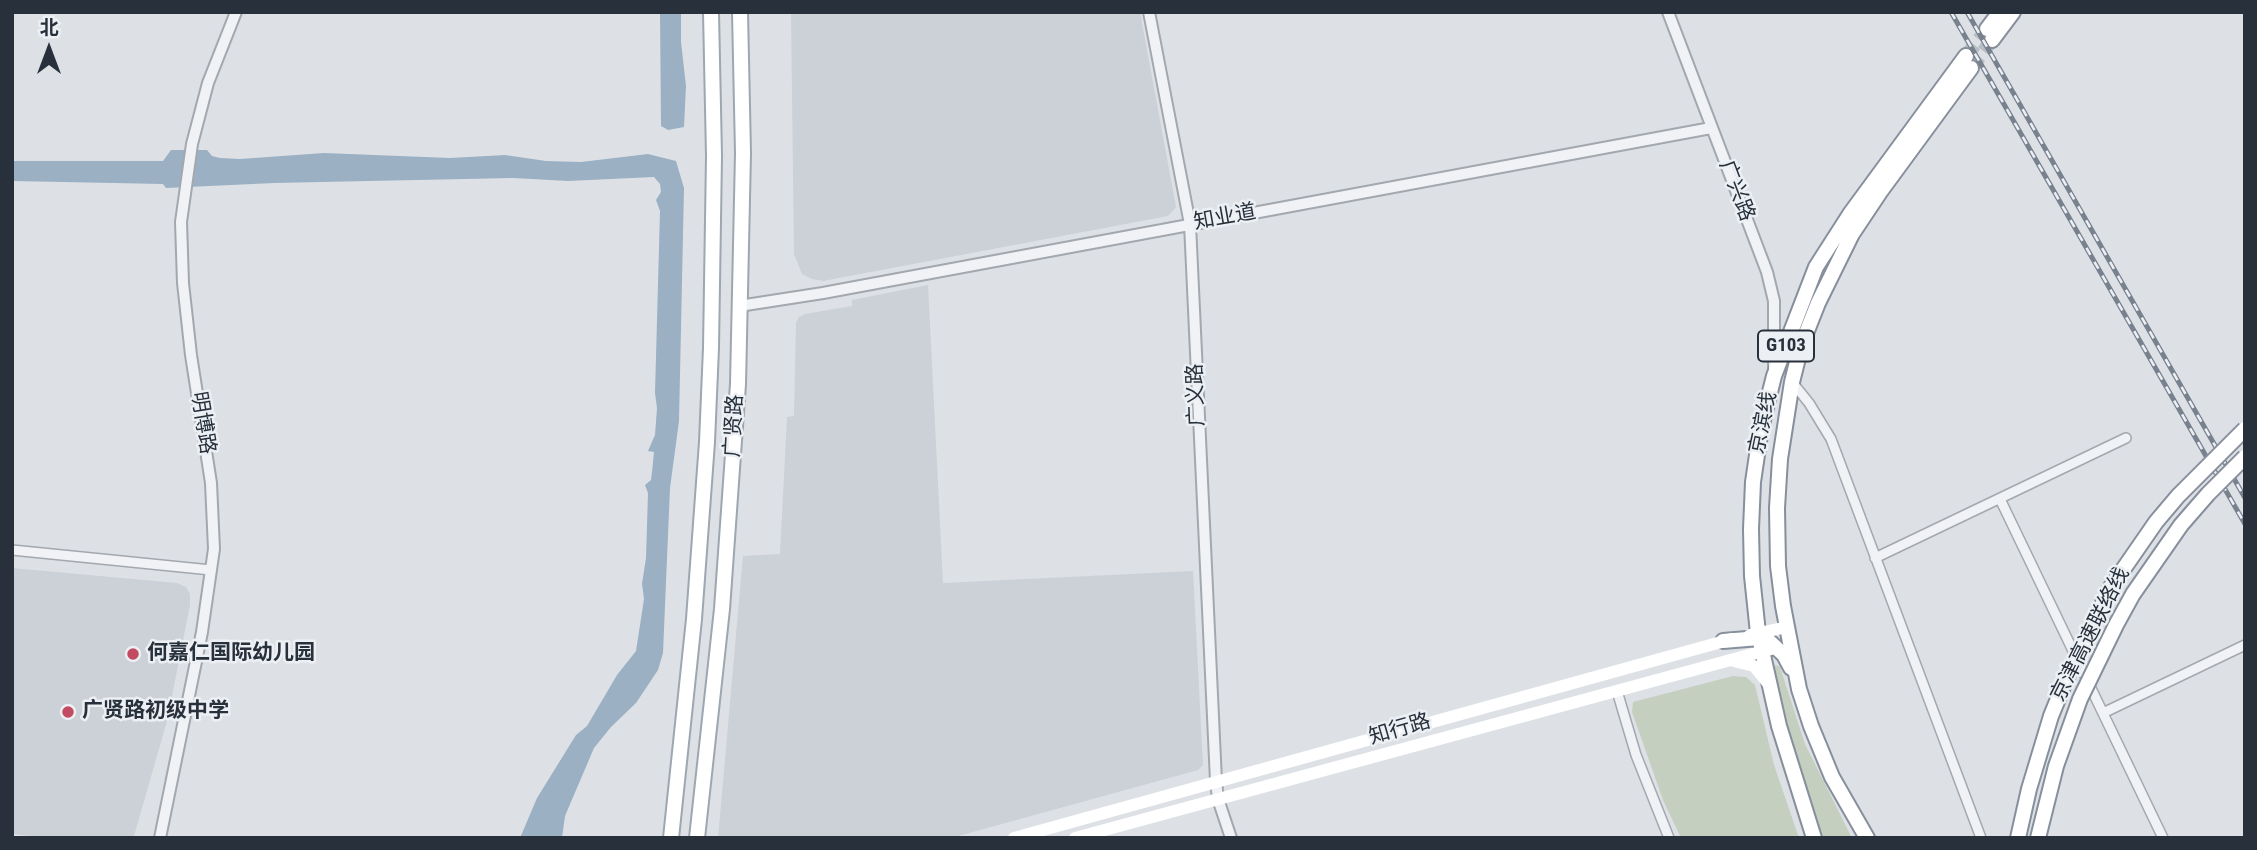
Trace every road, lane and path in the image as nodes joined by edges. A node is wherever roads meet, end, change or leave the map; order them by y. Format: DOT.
graph roads {
  1 [pos="236,12"];
  2 [pos="711,12"];
  3 [pos="740,12"];
  4 [pos="1149,12"];
  5 [pos="1668,12"];
  6 [pos="2000,12"];
  7 [pos="2013,12"];
  8 [pos="1711,128"];
  9 [pos="1190,224"];
  10 [pos="739,306"];
  11 [pos="1774,376"];
  12 [pos="1792,382"];
  13 [pos="2245,429"];
  14 [pos="2126,438"];
  15 [pos="2245,457"];
  16 [pos="2000,499"];
  17 [pos="12,550"];
  18 [pos="1875,558"];
  19 [pos="211,570"];
  20 [pos="1787,627"];
  21 [pos="1723,641"];
  22 [pos="1759,641"];
  23 [pos="2245,645"];
  24 [pos="1785,647"];
  25 [pos="1727,660"];
  26 [pos="1767,682"];
  27 [pos="1617,691"];
  28 [pos="2103,713"];
  29 [pos="1216,782"];
  30 [pos="1218,799"];
  31 [pos="160,838"];
  32 [pos="671,838"];
  33 [pos="697,838"];
  34 [pos="1014,838"];
  35 [pos="1075,838"];
  36 [pos="1231,838"];
  37 [pos="1669,838"];
  38 [pos="1814,838"];
  39 [pos="1867,838"];
  40 [pos="1981,838"];
  41 [pos="2018,838"];
  42 [pos="2038,838"];
  43 [pos="2163,838"];
  1 -- 19 [label="street, 明博路"];
  2 -- 32 [label="main road, 广贤路"];
  3 -- 10 [label="main road, 广贤路"];
  4 -- 9 [label="street, 广义路"];
  5 -- 8 [label="street, 广兴路"];
  6 -- 7 [label="main road"];
  8 -- 9 [label="street, 知业道"];
  8 -- 11 [label="street, 广兴路"];
  9 -- 10 [label="street, 知业道"];
  9 -- 29 [label="street, 广义路"];
  10 -- 33 [label="main road, 广贤路"];
  11 -- 12 [label="main road"];
  11 -- 12 [label="main road, 京滨线 / G103"];
  11 -- 22 [label="main road, 京滨线 / G103"];
  12 -- 18 [label="street"];
  12 -- 20 [label="main road, 京滨线 / G103"];
  13 -- 41 [label="main road, 京津高速联络线, bridge"];
  14 -- 16 [label="street"];
  15 -- 42 [label="main road, 京津高速联络线, bridge"];
  16 -- 18 [label="street"];
  16 -- 28 [label="street"];
  17 -- 19 [label="street"];
  18 -- 40 [label="street"];
  19 -- 31 [label="street, 明博路"];
  20 -- 22 [label="main road, 知行路"];
  20 -- 24 [label="main road, 京滨线 / G103"];
  21 -- 22 [label="main road"];
  21 -- 29 [label="main road, 知行路"];
  22 -- 24 [label="main road"];
  22 -- 25 [label="main road, 知行路"];
  22 -- 26 [label="main road, 京滨线 / G103"];
  23 -- 28 [label="street"];
  24 -- 39 [label="main road"];
  25 -- 26 [label="main road"];
  25 -- 27 [label="main road, 知行路"];
  26 -- 38 [label="main road, 京滨线 / G103"];
  27 -- 30 [label="main road, 知行路"];
  27 -- 37 [label="street"];
  28 -- 43 [label="street"];
  29 -- 30 [label="street, 广义路"];
  29 -- 34 [label="main road, 知行路"];
  30 -- 35 [label="main road, 知行路"];
  30 -- 36 [label="street, 广义路"];
}
